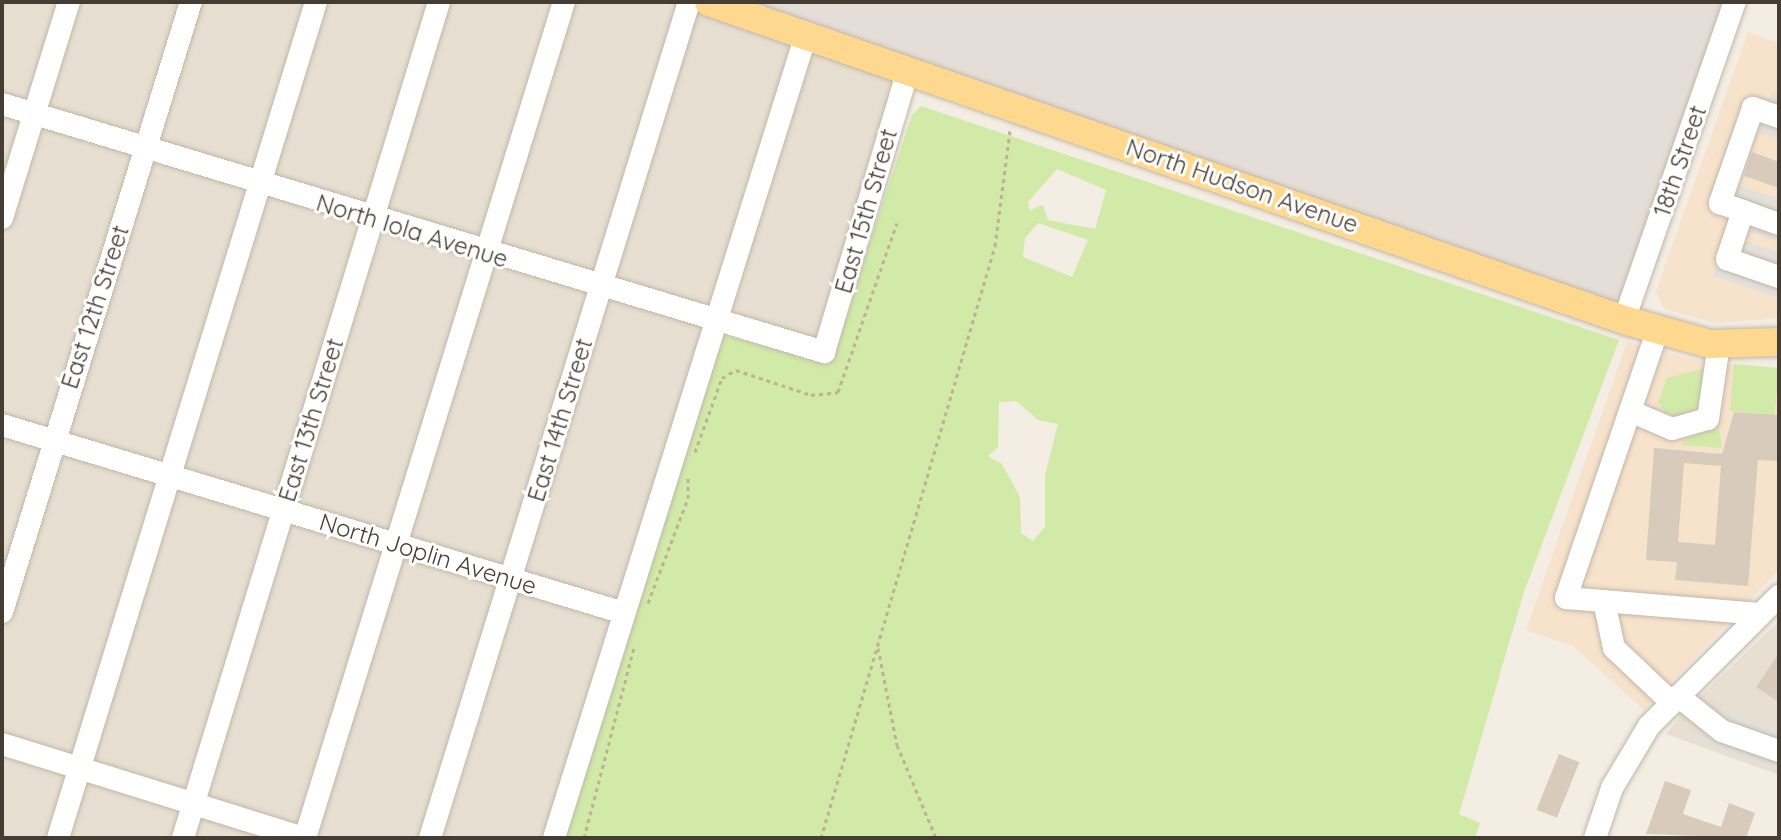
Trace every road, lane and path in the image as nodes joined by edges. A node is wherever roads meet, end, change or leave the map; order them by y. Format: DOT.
graph roads {
  1 [pos="69,2"];
  2 [pos="191,2"];
  3 [pos="316,2"];
  4 [pos="439,2"];
  5 [pos="564,2"];
  6 [pos="689,2"];
  7 [pos="709,2"];
  8 [pos="1735,2"];
  9 [pos="806,35"];
  10 [pos="908,70"];
  11 [pos="2,104"];
  12 [pos="1012,106"];
  13 [pos="34,114"];
  14 [pos="1779,117"];
  15 [pos="146,149"];
  16 [pos="261,185"];
  17 [pos="1743,211"];
  18 [pos="2,218"];
  19 [pos="373,219"];
  20 [pos="897,223"];
  21 [pos="1779,224"];
  22 [pos="487,253"];
  23 [pos="1779,277"];
  24 [pos="599,289"];
  25 [pos="1624,320"];
  26 [pos="712,321"];
  27 [pos="1658,329"];
  28 [pos="1779,342"];
  29 [pos="1719,344"];
  30 [pos="824,352"];
  31 [pos="1630,411"];
  32 [pos="2,425"];
  33 [pos="52,441"];
  34 [pos="690,461"];
  35 [pos="689,473"];
  36 [pos="169,476"];
  37 [pos="283,510"];
  38 [pos="398,544"];
  39 [pos="512,579"];
  40 [pos="1779,596"];
  41 [pos="1604,601"];
  42 [pos="2,612"];
  43 [pos="634,614"];
  44 [pos="1759,614"];
  45 [pos="637,638"];
  46 [pos="878,641"];
  47 [pos="1675,700"];
  48 [pos="2,744"];
  49 [pos="1779,751"];
  50 [pos="80,769"];
  51 [pos="193,804"];
  52 [pos="58,838"];
  53 [pos="183,838"];
  54 [pos="304,838"];
  55 [pos="430,838"];
  56 [pos="554,838"];
  57 [pos="584,838"];
  58 [pos="821,838"];
  59 [pos="936,838"];
  60 [pos="1595,838"];
  1 -- 13 [label="street"];
  2 -- 15 [label="street, East 12th Street"];
  3 -- 16 [label="street"];
  4 -- 19 [label="street, East 13th Street"];
  5 -- 22 [label="street"];
  6 -- 24 [label="street, East 14th Street"];
  7 -- 9 [label="main road, North Hudson Avenue"];
  8 -- 25 [label="street, 18th Street"];
  9 -- 10 [label="main road, North Hudson Avenue"];
  9 -- 26 [label="street"];
  10 -- 12 [label="main road, North Hudson Avenue"];
  10 -- 30 [label="street, East 15th Street"];
  11 -- 13 [label="street, North Iola Avenue"];
  12 -- 25 [label="main road, North Hudson Avenue"];
  12 -- 46 [label="path"];
  13 -- 15 [label="street, North Iola Avenue"];
  13 -- 18 [label="street"];
  14 -- 17 [label="street"];
  15 -- 16 [label="street, North Iola Avenue"];
  15 -- 33 [label="street, East 12th Street"];
  16 -- 19 [label="street, North Iola Avenue"];
  16 -- 36 [label="street"];
  17 -- 21 [label="street"];
  17 -- 23 [label="street"];
  19 -- 22 [label="street, North Iola Avenue"];
  19 -- 37 [label="street, East 13th Street"];
  20 -- 34 [label="path"];
  22 -- 24 [label="street, North Iola Avenue"];
  22 -- 38 [label="street"];
  24 -- 26 [label="street, North Iola Avenue"];
  24 -- 39 [label="street, East 14th Street"];
  25 -- 27 [label="main road, North Hudson Avenue"];
  26 -- 30 [label="street, North Iola Avenue"];
  26 -- 43 [label="street"];
  27 -- 29 [label="main road, North Hudson Avenue"];
  27 -- 31 [label="street"];
  28 -- 29 [label="main road, North Hudson Avenue"];
  29 -- 31 [label="street"];
  31 -- 41 [label="street"];
  32 -- 33 [label="street, North Joplin Avenue"];
  33 -- 36 [label="street, North Joplin Avenue"];
  33 -- 42 [label="street, East 12th Street"];
  35 -- 43 [label="path"];
  36 -- 37 [label="street, North Joplin Avenue"];
  36 -- 50 [label="street"];
  37 -- 38 [label="street, North Joplin Avenue"];
  37 -- 51 [label="street, East 13th Street"];
  38 -- 39 [label="street, North Joplin Avenue"];
  38 -- 54 [label="street"];
  39 -- 43 [label="street, North Joplin Avenue"];
  39 -- 55 [label="street, East 14th Street"];
  40 -- 44 [label="street"];
  41 -- 44 [label="street"];
  41 -- 47 [label="street"];
  43 -- 56 [label="street"];
  44 -- 47 [label="street"];
  45 -- 57 [label="path"];
  46 -- 58 [label="path"];
  46 -- 59 [label="path"];
  47 -- 49 [label="street"];
  47 -- 60 [label="street"];
  48 -- 50 [label="street"];
  50 -- 51 [label="street"];
  50 -- 52 [label="street"];
  51 -- 53 [label="street, East 13th Street"];
  51 -- 54 [label="street"];
}
